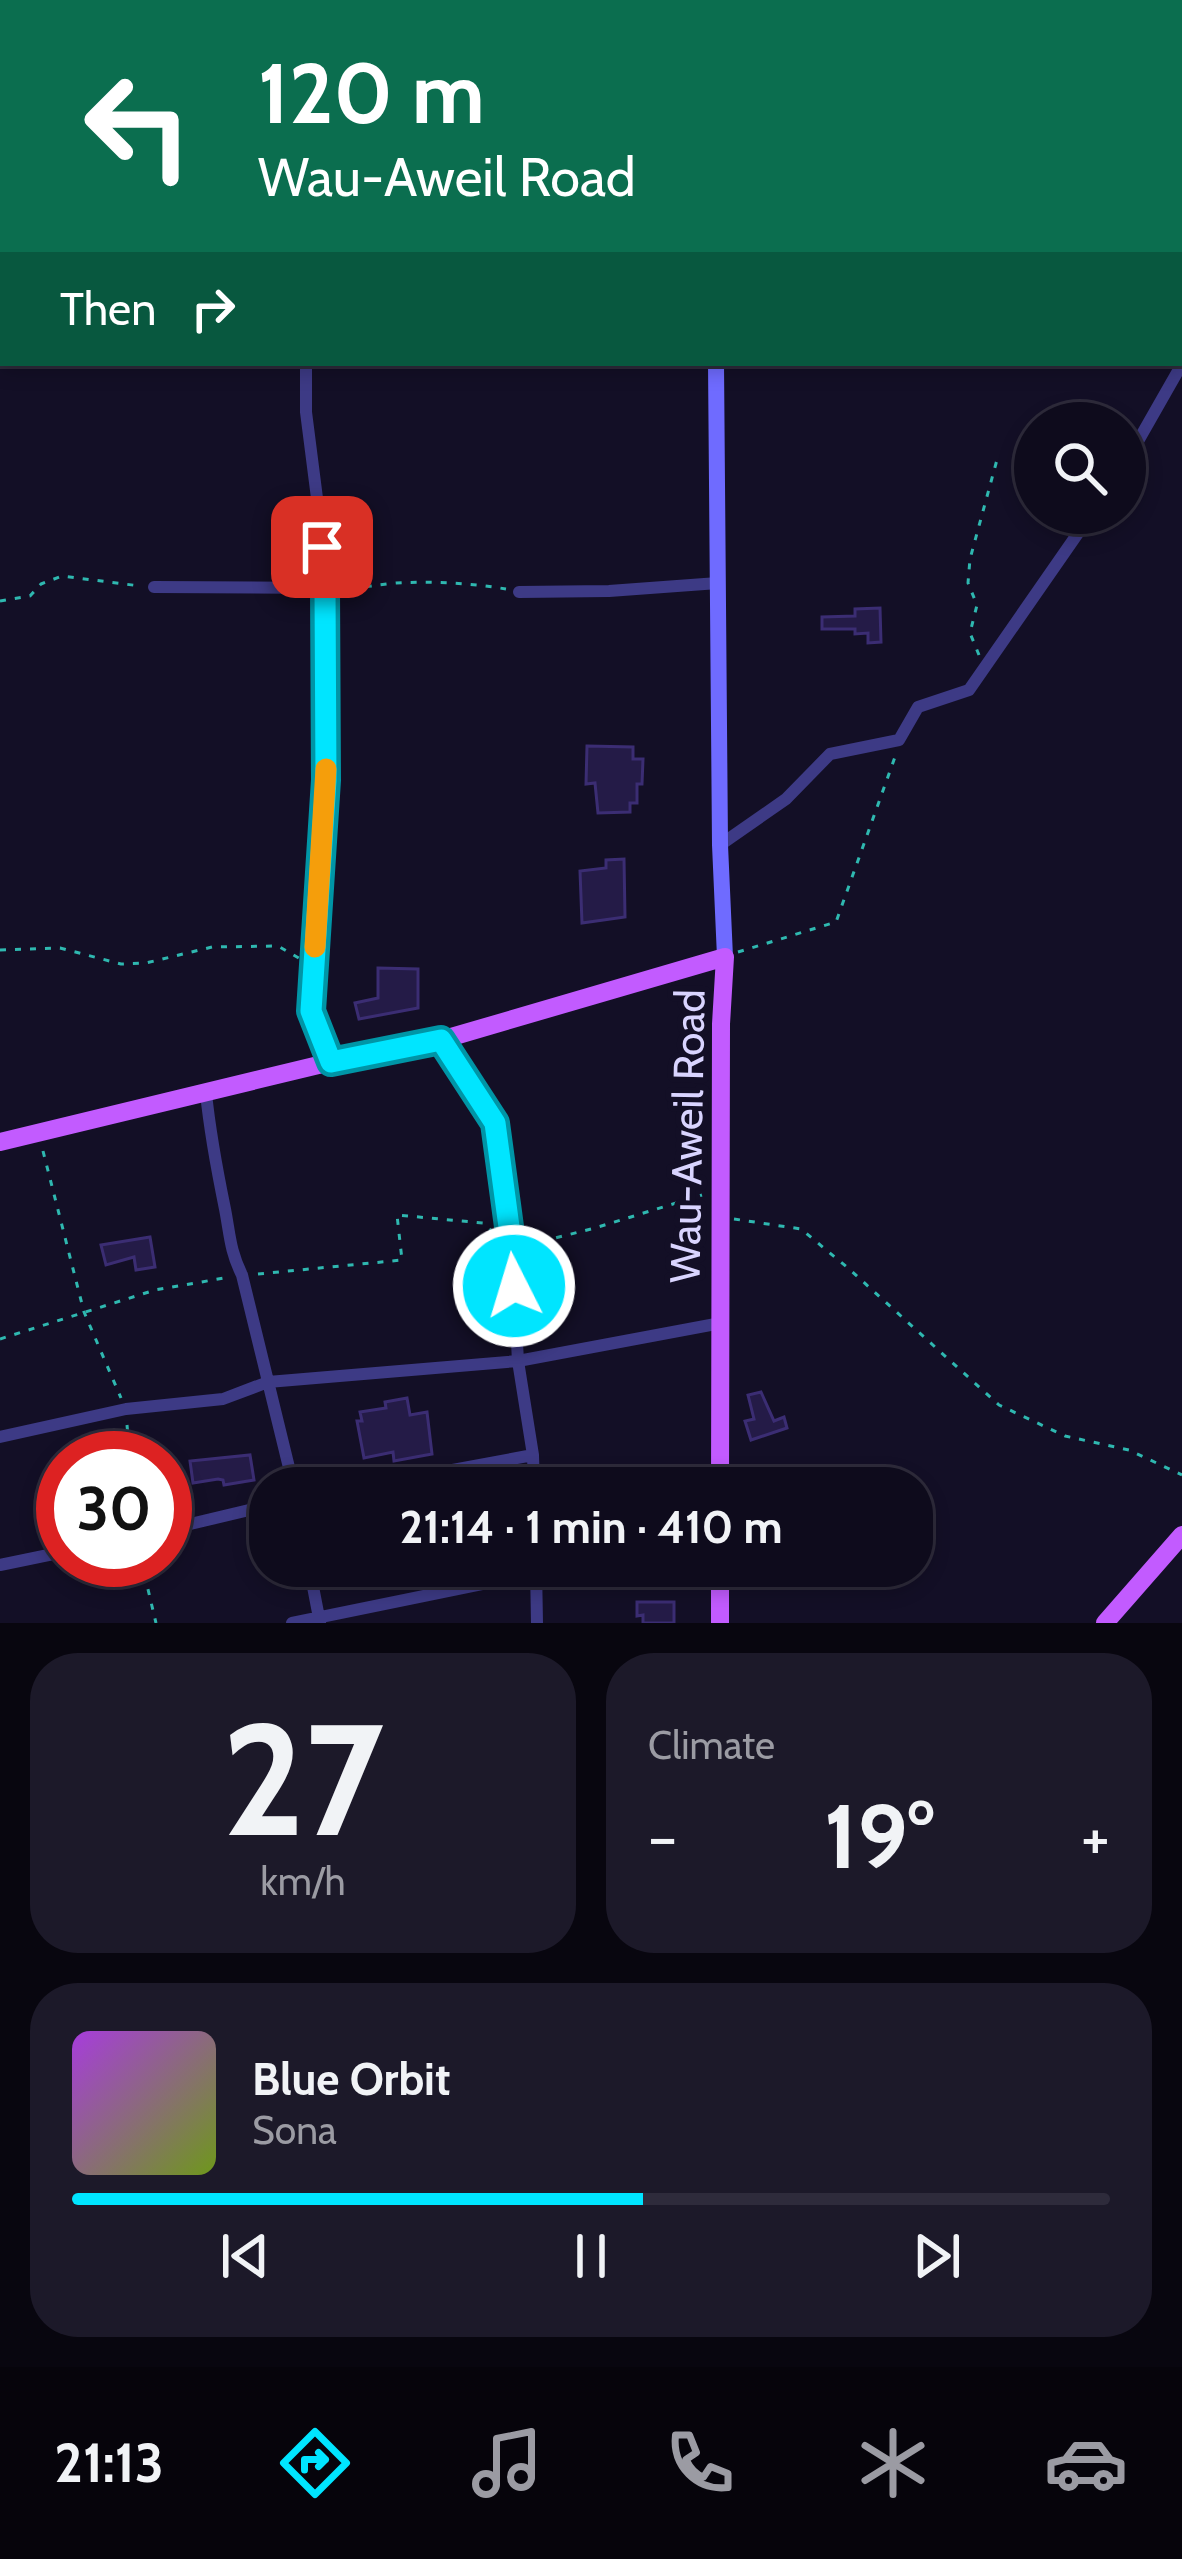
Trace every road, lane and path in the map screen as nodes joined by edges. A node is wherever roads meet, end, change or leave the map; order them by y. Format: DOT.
graph roads {
  1 [pos="306,366"];
  2 [pos="716,366"];
  3 [pos="1181,366"];
  4 [pos="1146,427"];
  5 [pos="998,456"];
  6 [pos="1078,534"];
  7 [pos="718,583"];
  8 [pos="154,587"];
  9 [pos="325,588"];
  10 [pos="519,592"];
  11 [pos="0,601"];
  12 [pos="986,667"];
  13 [pos="899,740"];
  14 [pos="720,845"];
  15 [pos="0,950"];
  16 [pos="725,956"];
  17 [pos="314,973"];
  18 [pos="441,1040"];
  19 [pos="331,1062"];
  20 [pos="206,1093"];
  21 [pos="38,1132"];
  22 [pos="0,1142"];
  23 [pos="721,1189"];
  24 [pos="721,1217"];
  25 [pos="512,1249"];
  26 [pos="242,1275"];
  27 [pos="84,1312"];
  28 [pos="722,1324"];
  29 [pos="0,1339"];
  30 [pos="518,1361"];
  31 [pos="268,1382"];
  32 [pos="126,1409"];
  33 [pos="128,1431"];
  34 [pos="0,1437"];
  35 [pos="532,1455"];
  36 [pos="289,1467"];
  37 [pos="468,1467"];
  38 [pos="533,1467"];
  39 [pos="720,1467"];
  40 [pos="1182,1475"];
  41 [pos="249,1510"];
  42 [pos="192,1524"];
  43 [pos="1182,1535"];
  44 [pos="36,1558"];
  45 [pos="0,1565"];
  46 [pos="147,1587"];
  47 [pos="313,1587"];
  48 [pos="459,1587"];
  49 [pos="536,1587"];
  50 [pos="720,1587"];
  51 [pos="319,1620"];
  52 [pos="156,1623"];
  53 [pos="292,1623"];
  54 [pos="537,1623"];
  55 [pos="720,1623"];
  56 [pos="1105,1623"];
  1 -- 9 [label="street"];
  2 -- 7 [label="street"];
  3 -- 4 [label="street"];
  5 -- 12 [label="path"];
  6 -- 12 [label="street"];
  7 -- 10 [label="street"];
  7 -- 14 [label="street"];
  8 -- 9 [label="street"];
  8 -- 11 [label="path"];
  9 -- 10 [label="path"];
  9 -- 17 [label="street"];
  12 -- 13 [label="street"];
  13 -- 14 [label="street"];
  13 -- 16 [label="path"];
  14 -- 16 [label="street"];
  15 -- 17 [label="path"];
  16 -- 18 [label="main road, Wau-Aweil Road"];
  16 -- 23 [label="main road, Wau-Aweil Road"];
  17 -- 19 [label="street"];
  18 -- 19 [label="main road, Wau-Aweil Road"];
  18 -- 25 [label="street"];
  19 -- 20 [label="main road, Wau-Aweil Road"];
  20 -- 21 [label="main road, Wau-Aweil Road"];
  20 -- 26 [label="street"];
  21 -- 22 [label="main road, Wau-Aweil Road"];
  21 -- 27 [label="path"];
  23 -- 24 [label="main road, Wau-Aweil Road"];
  23 -- 25 [label="path"];
  24 -- 28 [label="main road, Wau-Aweil Road"];
  24 -- 40 [label="path"];
  25 -- 26 [label="path"];
  25 -- 30 [label="street"];
  26 -- 27 [label="path"];
  26 -- 31 [label="street"];
  27 -- 29 [label="path"];
  27 -- 32 [label="path"];
  28 -- 30 [label="street"];
  28 -- 39 [label="main road, Wau-Aweil Road"];
  30 -- 31 [label="street"];
  30 -- 35 [label="street"];
  31 -- 32 [label="street"];
  31 -- 36 [label="street"];
  32 -- 33 [label="path"];
  32 -- 34 [label="street"];
  35 -- 37 [label="street"];
  35 -- 38 [label="street"];
  41 -- 42 [label="street"];
  43 -- 56 [label="main road"];
  44 -- 45 [label="street"];
  46 -- 52 [label="path"];
  47 -- 51 [label="street"];
  48 -- 51 [label="street"];
  49 -- 54 [label="street"];
  50 -- 55 [label="main road"];
  51 -- 53 [label="street"];
}
